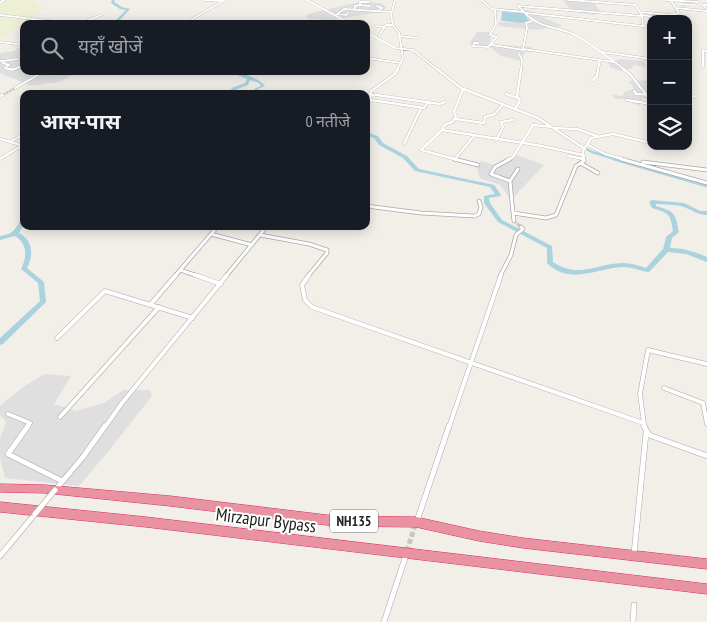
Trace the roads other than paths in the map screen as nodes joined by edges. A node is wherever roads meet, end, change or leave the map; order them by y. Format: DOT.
graph roads {
  1 [pos="4,0"];
  2 [pos="204,0"];
  3 [pos="307,0"];
  4 [pos="395,0"];
  5 [pos="481,0"];
  6 [pos="570,0"];
  7 [pos="577,0"];
  8 [pos="665,0"];
  9 [pos="224,1"];
  10 [pos="671,1"];
  11 [pos="0,2"];
  12 [pos="369,2"];
  13 [pos="698,2"];
  14 [pos="308,3"];
  15 [pos="315,4"];
  16 [pos="360,4"];
  17 [pos="674,4"];
  18 [pos="695,5"];
  19 [pos="370,6"];
  20 [pos="378,6"];
  21 [pos="676,8"];
  22 [pos="354,10"];
  23 [pos="495,10"];
  24 [pos="582,10"];
  25 [pos="378,11"];
  26 [pos="707,11"];
  27 [pos="391,12"];
  28 [pos="525,12"];
  29 [pos="640,12"];
  30 [pos="348,13"];
  31 [pos="672,14"];
  32 [pos="0,15"];
  33 [pos="101,15"];
  34 [pos="337,15"];
  35 [pos="642,16"];
  36 [pos="647,16"];
  37 [pos="42,20"];
  38 [pos="89,20"];
  39 [pos="191,20"];
  40 [pos="345,20"];
  41 [pos="532,21"];
  42 [pos="393,25"];
  43 [pos="376,26"];
  44 [pos="643,26"];
  45 [pos="647,26"];
  46 [pos="384,27"];
  47 [pos="370,34"];
  48 [pos="490,34"];
  49 [pos="486,35"];
  50 [pos="380,36"];
  51 [pos="398,36"];
  52 [pos="417,38"];
  53 [pos="1,43"];
  54 [pos="478,43"];
  55 [pos="20,45"];
  56 [pos="492,45"];
  57 [pos="401,48"];
  58 [pos="524,50"];
  59 [pos="707,51"];
  60 [pos="603,52"];
  61 [pos="518,54"];
  62 [pos="647,58"];
  63 [pos="17,59"];
  64 [pos="370,59"];
  65 [pos="600,60"];
  66 [pos="1,61"];
  67 [pos="614,62"];
  68 [pos="401,63"];
  69 [pos="703,66"];
  70 [pos="20,67"];
  71 [pos="38,75"];
  72 [pos="593,80"];
  73 [pos="15,88"];
  74 [pos="463,89"];
  75 [pos="634,91"];
  76 [pos="370,94"];
  77 [pos="506,94"];
  78 [pos="646,94"];
  79 [pos="696,96"];
  80 [pos="692,97"];
  81 [pos="518,98"];
  82 [pos="370,100"];
  83 [pos="627,100"];
  84 [pos="428,102"];
  85 [pos="445,102"];
  86 [pos="647,102"];
  87 [pos="503,104"];
  88 [pos="421,108"];
  89 [pos="515,109"];
  90 [pos="455,118"];
  91 [pos="513,120"];
  92 [pos="554,127"];
  93 [pos="442,130"];
  94 [pos="20,136"];
  95 [pos="474,136"];
  96 [pos="598,136"];
  97 [pos="0,139"];
  98 [pos="496,140"];
  99 [pos="10,142"];
  100 [pos="647,142"];
  101 [pos="404,144"];
  102 [pos="522,144"];
  103 [pos="20,145"];
  104 [pos="586,147"];
  105 [pos="20,148"];
  106 [pos="568,156"];
  107 [pos="584,157"];
  108 [pos="455,159"];
  109 [pos="0,160"];
  110 [pos="633,162"];
  111 [pos="582,164"];
  112 [pos="478,165"];
  113 [pos="518,169"];
  114 [pos="707,170"];
  115 [pos="598,173"];
  116 [pos="510,181"];
  117 [pos="707,183"];
  118 [pos="479,201"];
  119 [pos="370,207"];
  120 [pos="514,213"];
  121 [pos="514,221"];
  122 [pos="522,228"];
  123 [pos="214,230"];
  124 [pos="264,230"];
  125 [pos="211,234"];
  126 [pos="260,235"];
  127 [pos="252,245"];
  128 [pos="180,270"];
  129 [pos="221,284"];
  130 [pos="150,304"];
  131 [pos="158,307"];
  132 [pos="193,318"];
  133 [pos="58,338"];
  134 [pos="469,363"];
  135 [pos="707,364"];
  136 [pos="664,388"];
  137 [pos="8,414"];
  138 [pos="60,417"];
  139 [pos="644,424"];
  140 [pos="707,424"];
  141 [pos="646,433"];
  142 [pos="707,456"];
  143 [pos="62,481"];
  144 [pos="0,488"];
  145 [pos="54,490"];
  146 [pos="0,507"];
  147 [pos="416,522"];
  148 [pos="406,553"];
  149 [pos="634,554"];
  150 [pos="0,556"];
  151 [pos="707,564"];
  152 [pos="707,589"];
  153 [pos="634,605"];
  154 [pos="384,622"];
  155 [pos="633,622"];
  1 -- 11 [label="street"];
  2 -- 9 [label="street"];
  3 -- 15 [label="street"];
  4 -- 27 [label="street"];
  5 -- 23 [label="street"];
  6 -- 7 [label="street"];
  7 -- 24 [label="street"];
  7 -- 29 [label="street"];
  8 -- 10 [label="street"];
  9 -- 39 [label="street"];
  10 -- 13 [label="street"];
  10 -- 17 [label="street"];
  12 -- 16 [label="street"];
  14 -- 15 [label="street"];
  15 -- 34 [label="street"];
  16 -- 19 [label="street"];
  16 -- 22 [label="street"];
  17 -- 18 [label="street"];
  17 -- 21 [label="street"];
  20 -- 25 [label="street"];
  21 -- 26 [label="street"];
  21 -- 31 [label="street"];
  22 -- 25 [label="street"];
  22 -- 34 [label="street"];
  23 -- 28 [label="street"];
  23 -- 48 [label="street"];
  24 -- 28 [label="street"];
  24 -- 35 [label="street"];
  25 -- 27 [label="street"];
  27 -- 42 [label="street"];
  28 -- 41 [label="street"];
  28 -- 44 [label="street"];
  29 -- 31 [label="street"];
  29 -- 35 [label="street"];
  30 -- 34 [label="street"];
  32 -- 37 [label="street"];
  33 -- 38 [label="street"];
  34 -- 40 [label="street"];
  35 -- 36 [label="street"];
  35 -- 44 [label="street"];
  41 -- 58 [label="street"];
  41 -- 60 [label="street"];
  42 -- 46 [label="street"];
  42 -- 51 [label="street"];
  43 -- 46 [label="street"];
  44 -- 45 [label="street"];
  46 -- 50 [label="street"];
  47 -- 57 [label="street"];
  48 -- 49 [label="street"];
  48 -- 56 [label="street"];
  51 -- 52 [label="street"];
  51 -- 57 [label="street"];
  53 -- 55 [label="street"];
  54 -- 56 [label="street"];
  56 -- 58 [label="street"];
  57 -- 68 [label="street"];
  57 -- 74 [label="street"];
  58 -- 65 [label="street"];
  59 -- 69 [label="street"];
  60 -- 62 [label="street"];
  60 -- 67 [label="street"];
  61 -- 81 [label="street"];
  63 -- 66 [label="street"];
  64 -- 68 [label="street"];
  65 -- 67 [label="street"];
  65 -- 72 [label="street"];
  66 -- 70 [label="street"];
  67 -- 78 [label="street"];
  68 -- 76 [label="street"];
  71 -- 73 [label="street"];
  74 -- 87 [label="street"];
  74 -- 90 [label="street"];
  75 -- 78 [label="street"];
  76 -- 82 [label="street"];
  76 -- 84 [label="street"];
  77 -- 81 [label="street"];
  79 -- 80 [label="street"];
  81 -- 89 [label="street"];
  82 -- 88 [label="street"];
  83 -- 86 [label="street"];
  84 -- 85 [label="street"];
  84 -- 88 [label="street"];
  87 -- 89 [label="street"];
  87 -- 90 [label="street"];
  88 -- 101 [label="street"];
  89 -- 92 [label="street"];
  90 -- 93 [label="street"];
  91 -- 98 [label="street"];
  92 -- 96 [label="street"];
  92 -- 102 [label="street"];
  92 -- 104 [label="street"];
  93 -- 95 [label="street"];
  93 -- 108 [label="street"];
  94 -- 99 [label="street"];
  95 -- 98 [label="street"];
  95 -- 108 [label="street"];
  96 -- 100 [label="street"];
  96 -- 104 [label="street"];
  97 -- 99 [label="street"];
  98 -- 102 [label="street"];
  99 -- 103 [label="street"];
  102 -- 107 [label="street"];
  102 -- 116 [label="street"];
  104 -- 107 [label="street"];
  104 -- 110 [label="street"];
  105 -- 109 [label="street"];
  106 -- 107 [label="street"];
  107 -- 111 [label="street"];
  108 -- 112 [label="street"];
  110 -- 114 [label="street"];
  110 -- 117 [label="street"];
  111 -- 115 [label="street"];
  111 -- 120 [label="street"];
  113 -- 116 [label="street"];
  116 -- 120 [label="street"];
  118 -- 119 [label="street"];
  120 -- 121 [label="street"];
  122 -- 134 [label="street"];
  123 -- 125 [label="street"];
  124 -- 126 [label="street"];
  125 -- 127 [label="street"];
  125 -- 128 [label="street"];
  126 -- 127 [label="street"];
  126 -- 134 [label="street"];
  127 -- 129 [label="street"];
  128 -- 129 [label="street"];
  128 -- 130 [label="street"];
  129 -- 132 [label="street"];
  130 -- 131 [label="street"];
  130 -- 133 [label="street"];
  131 -- 132 [label="street"];
  131 -- 138 [label="street"];
  132 -- 143 [label="street"];
  134 -- 139 [label="street"];
  134 -- 147 [label="street"];
  135 -- 139 [label="street"];
  136 -- 140 [label="street"];
  137 -- 143 [label="street"];
  139 -- 141 [label="street"];
  141 -- 142 [label="street"];
  141 -- 149 [label="street"];
  143 -- 145 [label="street"];
  144 -- 145 [label="highway, NH135"];
  145 -- 147 [label="highway, NH135"];
  145 -- 150 [label="street, bridge"];
  146 -- 148 [label="highway, Mirzapur Bypass / NH135"];
  147 -- 151 [label="highway, NH135"];
  148 -- 152 [label="highway, Mirzapur Bypass / NH135"];
  148 -- 154 [label="street"];
  153 -- 155 [label="street"];
}
